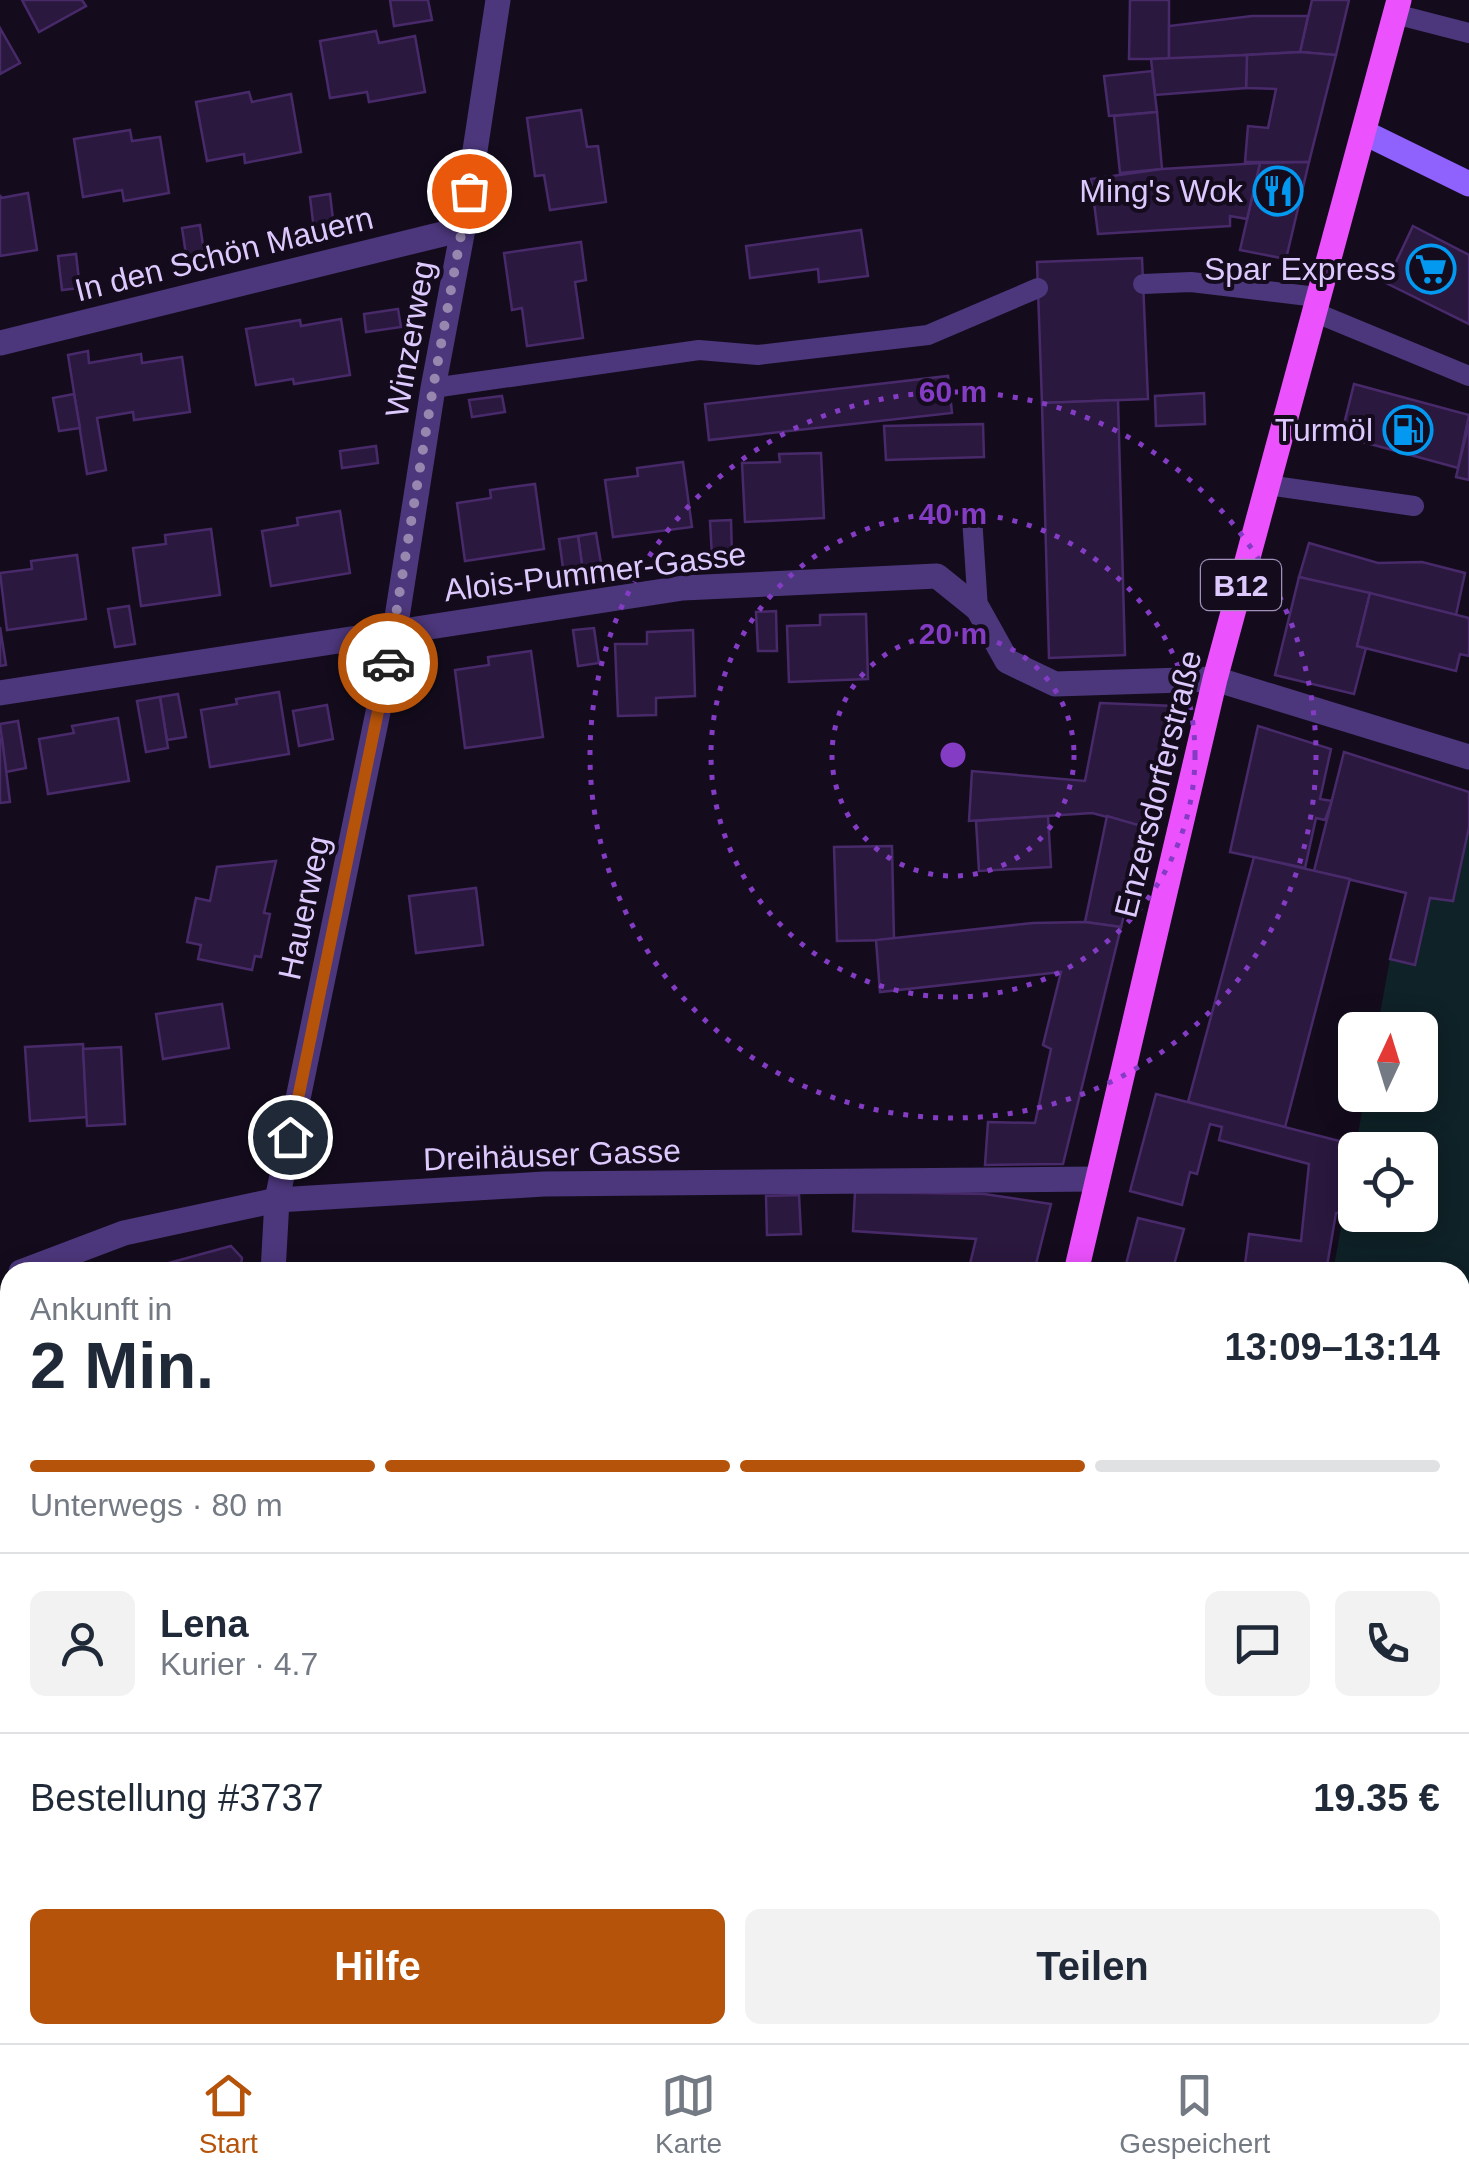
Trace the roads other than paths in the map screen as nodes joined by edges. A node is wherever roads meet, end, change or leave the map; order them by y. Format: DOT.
graph roads {
  1 [pos="498,0"];
  2 [pos="1397,7"];
  3 [pos="1469,32"];
  4 [pos="1364,133"];
  5 [pos="1469,184"];
  6 [pos="463,229"];
  7 [pos="1143,284"];
  8 [pos="1038,288"];
  9 [pos="1316,304"];
  10 [pos="0,342"];
  11 [pos="1469,376"];
  12 [pos="433,388"];
  13 [pos="1268,484"];
  14 [pos="1414,506"];
  15 [pos="972,517"];
  16 [pos="978,609"];
  17 [pos="395,630"];
  18 [pos="1215,679"];
  19 [pos="0,694"];
  20 [pos="1469,757"];
  21 [pos="1096,1179"];
  22 [pos="277,1200"];
  23 [pos="48,1262"];
  24 [pos="274,1262"];
  25 [pos="1078,1262"];
  1 -- 6 [label="street, Winzerweg"];
  2 -- 3 [label="lane"];
  2 -- 4 [label="main road, Enzersdorferstraße / B12"];
  4 -- 5 [label="street"];
  4 -- 9 [label="main road, Enzersdorferstraße / B12"];
  6 -- 10 [label="street, In den Schön Mauern"];
  6 -- 12 [label="street, Winzerweg"];
  7 -- 9 [label="lane"];
  8 -- 12 [label="lane"];
  9 -- 11 [label="lane"];
  9 -- 13 [label="main road, Enzersdorferstraße / B12"];
  12 -- 17 [label="street, Winzerweg"];
  13 -- 14 [label="lane"];
  13 -- 18 [label="main road, Enzersdorferstraße / B12"];
  15 -- 16 [label="lane"];
  16 -- 17 [label="street, Alois-Pummer-Gasse"];
  16 -- 18 [label="street, Alois-Pummer-Gasse"];
  17 -- 19 [label="street, Alois-Pummer-Gasse"];
  17 -- 22 [label="street, Hauerweg"];
  18 -- 20 [label="street, Alois-Pummer-Gasse"];
  18 -- 21 [label="main road, Enzersdorferstraße / B12"];
  21 -- 22 [label="street, Dreihäuser Gasse"];
  21 -- 25 [label="main road, B12"];
  22 -- 23 [label="street, Dreihäuser Gasse"];
  22 -- 24 [label="street, Hauerweg"];
}
